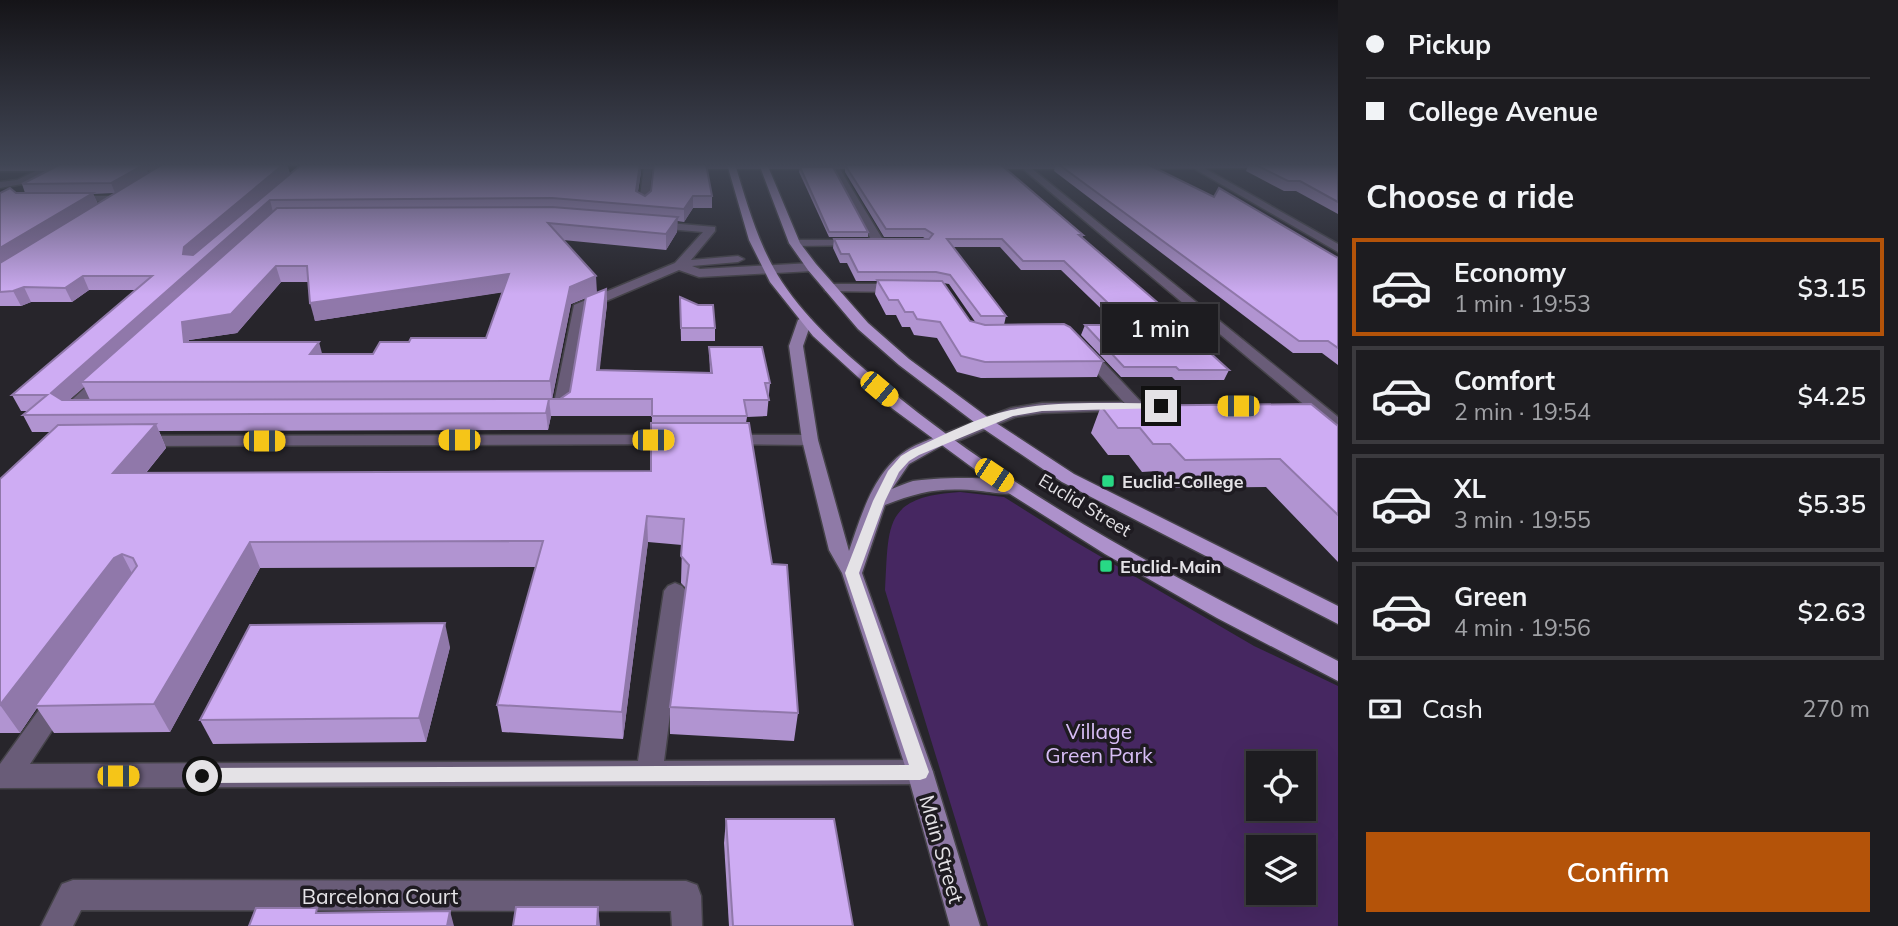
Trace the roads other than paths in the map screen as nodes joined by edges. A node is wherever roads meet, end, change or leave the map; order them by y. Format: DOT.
graph roads {
  1 [pos="105,207"];
  2 [pos="744,207"];
  3 [pos="780,207"];
  4 [pos="861,207"];
  5 [pos="1073,207"];
  6 [pos="1264,207"];
  7 [pos="97,212"];
  8 [pos="795,243"];
  9 [pos="1338,249"];
  10 [pos="808,262"];
  11 [pos="766,264"];
  12 [pos="679,266"];
  13 [pos="829,288"];
  14 [pos="909,288"];
  15 [pos="805,320"];
  16 [pos="1072,337"];
  17 [pos="1287,406"];
  18 [pos="1314,406"];
  19 [pos="1338,406"];
  20 [pos="984,422"];
  21 [pos="1338,425"];
  22 [pos="810,440"];
  23 [pos="125,441"];
  24 [pos="942,441"];
  25 [pos="1013,488"];
  26 [pos="879,501"];
  27 [pos="852,573"];
  28 [pos="676,590"];
  29 [pos="1338,616"];
  30 [pos="1338,672"];
  31 [pos="68,689"];
  32 [pos="920,772"];
  33 [pos="649,774"];
  34 [pos="3,776"];
  35 [pos="687,911"];
  36 [pos="56,926"];
  37 [pos="965,926"];
  1 -- 7 [label="street"];
  2 -- 11 [label="main road, Euclid Street"];
  3 -- 8 [label="main road, Euclid Street"];
  4 -- 8 [label="street"];
  5 -- 18 [label="street"];
  6 -- 9 [label="street"];
  8 -- 10 [label="main road, Euclid Street"];
  10 -- 11 [label="street"];
  10 -- 13 [label="main road, Euclid Street"];
  11 -- 12 [label="street"];
  11 -- 15 [label="main road, Euclid Street"];
  12 -- 12 [label="street"];
  13 -- 14 [label="street"];
  13 -- 20 [label="main road, Euclid Street"];
  15 -- 22 [label="street, Main Street"];
  15 -- 24 [label="main road, Euclid Street"];
  16 -- 20 [label="street"];
  17 -- 18 [label="street"];
  18 -- 19 [label="street"];
  18 -- 21 [label="street"];
  20 -- 24 [label="street"];
  20 -- 29 [label="main road, Euclid Street"];
  22 -- 23 [label="street"];
  22 -- 27 [label="street, Main Street"];
  24 -- 25 [label="main road, Euclid Street"];
  24 -- 26 [label="street"];
  25 -- 26 [label="street"];
  25 -- 30 [label="main road, Euclid Street"];
  26 -- 27 [label="street"];
  27 -- 32 [label="street, Main Street"];
  28 -- 33 [label="street"];
  31 -- 34 [label="street"];
  32 -- 33 [label="street"];
  32 -- 37 [label="street, Main Street"];
  33 -- 34 [label="street"];
  35 -- 36 [label="street, Barcelona Court"];
}
